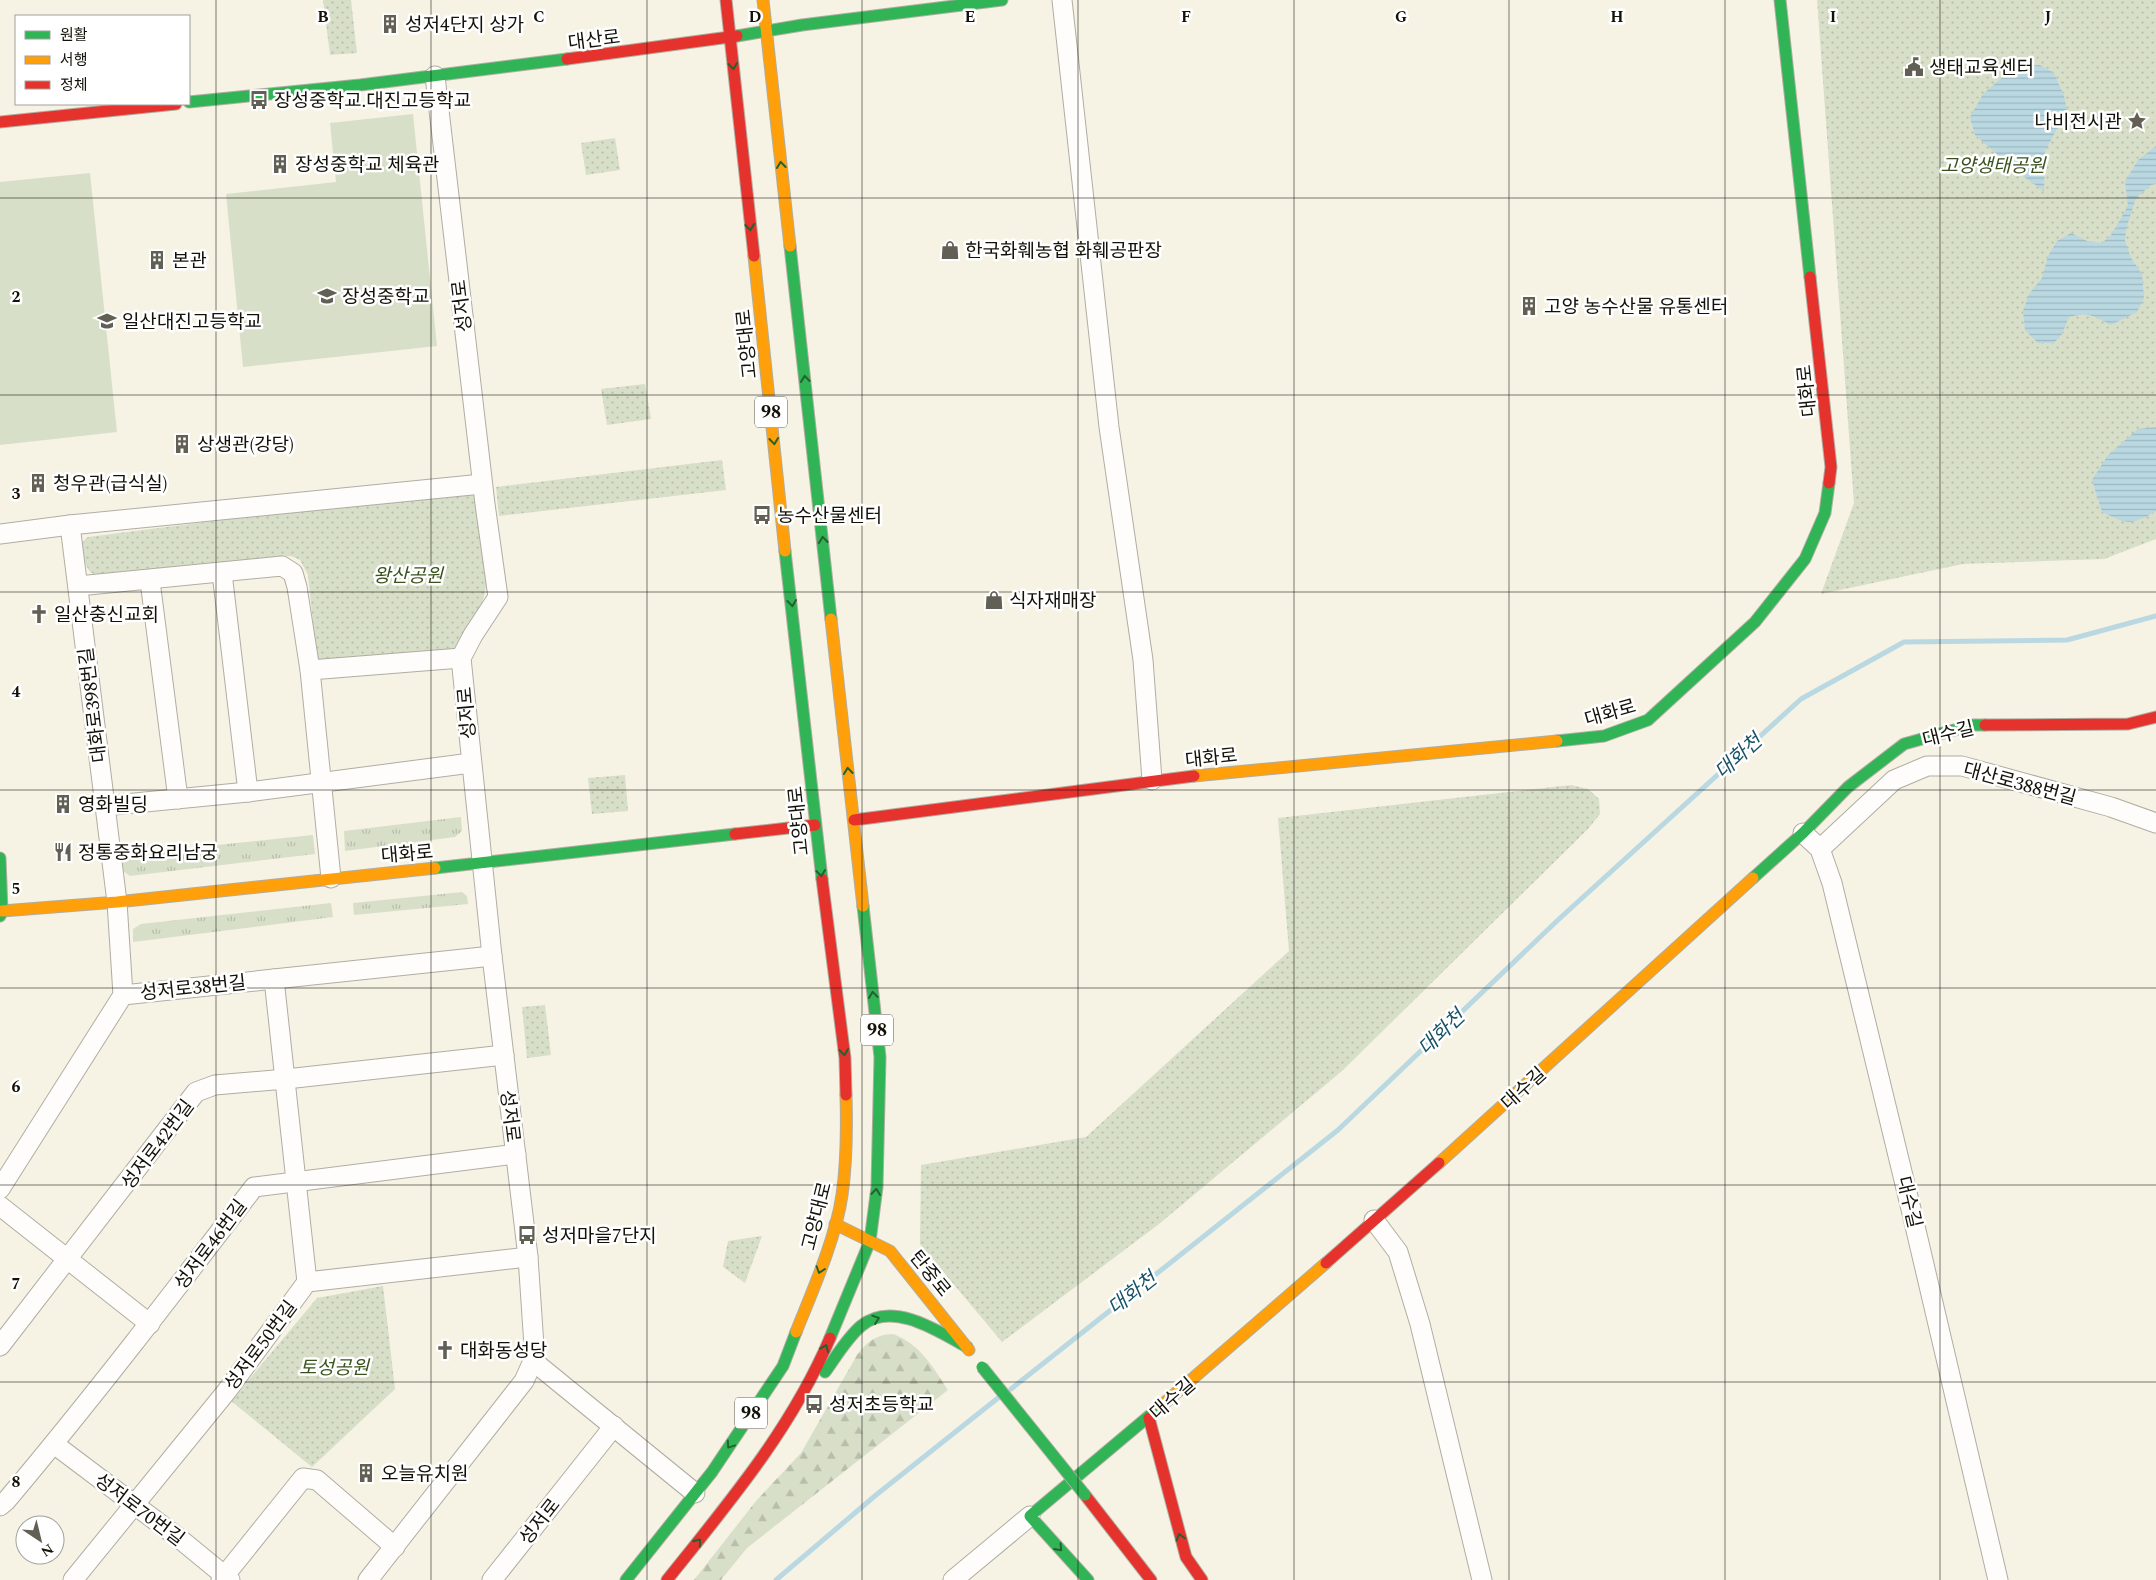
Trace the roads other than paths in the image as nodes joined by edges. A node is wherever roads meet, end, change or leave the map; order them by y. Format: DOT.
graph roads {
  1 [pos="726,0"];
  2 [pos="763,0"];
  3 [pos="1002,0"];
  4 [pos="1062,0"];
  5 [pos="1780,0"];
  6 [pos="767,31"];
  7 [pos="730,38"];
  8 [pos="435,76"];
  9 [pos="190,102"];
  10 [pos="166,105"];
  11 [pos="0,122"];
  12 [pos="482,484"];
  13 [pos="70,525"];
  14 [pos="0,534"];
  15 [pos="222,573"];
  16 [pos="150,581"];
  17 [pos="78,586"];
  18 [pos="461,658"];
  19 [pos="310,670"];
  20 [pos="2156,717"];
  21 [pos="471,763"];
  22 [pos="1152,780"];
  23 [pos="322,781"];
  24 [pos="248,792"];
  25 [pos="178,800"];
  26 [pos="104,806"];
  27 [pos="854,820"];
  28 [pos="2156,823"];
  29 [pos="816,825"];
  30 [pos="1803,833"];
  31 [pos="1820,849"];
  32 [pos="0,858"];
  33 [pos="483,864"];
  34 [pos="331,878"];
  35 [pos="116,902"];
  36 [pos="1,913"];
  37 [pos="492,956"];
  38 [pos="274,979"];
  39 [pos="123,994"];
  40 [pos="504,1055"];
  41 [pos="286,1079"];
  42 [pos="516,1154"];
  43 [pos="296,1181"];
  44 [pos="0,1189"];
  45 [pos="0,1206"];
  46 [pos="1374,1220"];
  47 [pos="835,1224"];
  48 [pos="870,1241"];
  49 [pos="528,1257"];
  50 [pos="68,1260"];
  51 [pos="307,1282"];
  52 [pos="150,1324"];
  53 [pos="0,1346"];
  54 [pos="967,1347"];
  55 [pos="533,1361"];
  56 [pos="1149,1418"];
  57 [pos="787,1420"];
  58 [pos="614,1426"];
  59 [pos="54,1444"];
  60 [pos="695,1493"];
  61 [pos="136,1505"];
  62 [pos="0,1506"];
  63 [pos="1030,1516"];
  64 [pos="395,1547"];
  65 [pos="962,1577"];
  66 [pos="225,1578"];
  67 [pos="73,1580"];
  68 [pos="368,1580"];
  69 [pos="492,1580"];
  70 [pos="626,1580"];
  71 [pos="667,1580"];
  72 [pos="1088,1580"];
  73 [pos="1151,1580"];
  74 [pos="1202,1580"];
  75 [pos="1482,1580"];
  76 [pos="1998,1580"];
  1 -- 7 [label="main road, 고양대로 / 98"];
  2 -- 6 [label="main road, 98"];
  3 -- 6 [label="main road, 대산로"];
  4 -- 22 [label="street"];
  5 -- 22 [label="main road, 대화로"];
  6 -- 7 [label="main road, 대산로"];
  27 -- 6 [label="main road, 98, one-way"];
  7 -- 8 [label="main road, 대산로"];
  7 -- 29 [label="main road, 고양대로 / 98, one-way"];
  8 -- 9 [label="main road, 대산로"];
  8 -- 12 [label="street, 성저로"];
  10 -- 11 [label="main road"];
  12 -- 13 [label="street"];
  12 -- 18 [label="street, 성저로"];
  13 -- 14 [label="street"];
  13 -- 17 [label="street, 대화로398번길"];
  15 -- 16 [label="street"];
  15 -- 19 [label="street"];
  15 -- 24 [label="street"];
  16 -- 17 [label="street"];
  16 -- 25 [label="street"];
  17 -- 26 [label="street, 대화로398번길"];
  18 -- 19 [label="street"];
  18 -- 21 [label="street, 성저로"];
  19 -- 23 [label="street"];
  20 -- 30 [label="main road, 대수길"];
  21 -- 23 [label="street"];
  21 -- 33 [label="street, 성저로"];
  22 -- 27 [label="main road, 대화로"];
  23 -- 24 [label="street"];
  23 -- 34 [label="street"];
  24 -- 25 [label="street"];
  25 -- 26 [label="street"];
  26 -- 35 [label="street, 대화로398번길"];
  48 -- 27 [label="main road, 98, one-way"];
  28 -- 31 [label="street, 대산로388번길"];
  29 -- 33 [label="main road, 대화로"];
  29 -- 47 [label="main road, 고양대로 / 98, one-way"];
  30 -- 31 [label="street, 대수길"];
  30 -- 46 [label="main road, 대수길"];
  31 -- 76 [label="street, 대수길"];
  32 -- 36 [label="main road"];
  33 -- 34 [label="main road, 대화로"];
  33 -- 37 [label="street, 성저로"];
  34 -- 35 [label="main road, 대화로"];
  35 -- 36 [label="main road, 대화로"];
  35 -- 39 [label="street, 대화로398번길"];
  37 -- 38 [label="street, 성저로38번길"];
  37 -- 40 [label="street, 성저로"];
  38 -- 39 [label="street, 성저로38번길"];
  38 -- 41 [label="street"];
  39 -- 44 [label="street, 성저로38번길"];
  40 -- 41 [label="street, 성저로42번길"];
  40 -- 42 [label="street, 성저로"];
  41 -- 43 [label="street"];
  41 -- 50 [label="street, 성저로42번길"];
  42 -- 43 [label="street, 성저로46번길"];
  42 -- 49 [label="street, 성저로"];
  43 -- 51 [label="street"];
  43 -- 52 [label="street, 성저로46번길"];
  45 -- 50 [label="street"];
  46 -- 56 [label="main road, 대수길"];
  46 -- 75 [label="street"];
  47 -- 48 [label="main road, 탄중로"];
  47 -- 60 [label="main road, 고양대로 / 98, one-way"];
  48 -- 54 [label="main road, 탄중로"];
  57 -- 48 [label="main road, 98, one-way"];
  49 -- 51 [label="street, 성저로50번길"];
  49 -- 55 [label="street, 성저로"];
  50 -- 52 [label="street"];
  50 -- 53 [label="street, 성저로42번길"];
  51 -- 61 [label="street, 성저로50번길"];
  52 -- 59 [label="street, 성저로46번길"];
  57 -- 54 [label="main road, one-way"];
  54 -- 73 [label="main road, 탄중로, bridge"];
  55 -- 58 [label="street"];
  55 -- 64 [label="street, 성저로"];
  56 -- 63 [label="main road, 대수길"];
  74 -- 56 [label="main road, one-way"];
  71 -- 57 [label="main road, 98, one-way"];
  58 -- 60 [label="street"];
  58 -- 69 [label="street, 성저로"];
  59 -- 61 [label="street, 성저로70번길"];
  59 -- 62 [label="street, 성저로46번길"];
  60 -- 70 [label="main road, 고양대로 / 98"];
  61 -- 66 [label="street, 성저로70번길"];
  61 -- 67 [label="street, 성저로50번길"];
  63 -- 65 [label="street, 대수길"];
  63 -- 72 [label="main road, one-way"];
  64 -- 66 [label="street, 성저로70번길"];
  64 -- 68 [label="street, 성저로"];
}
